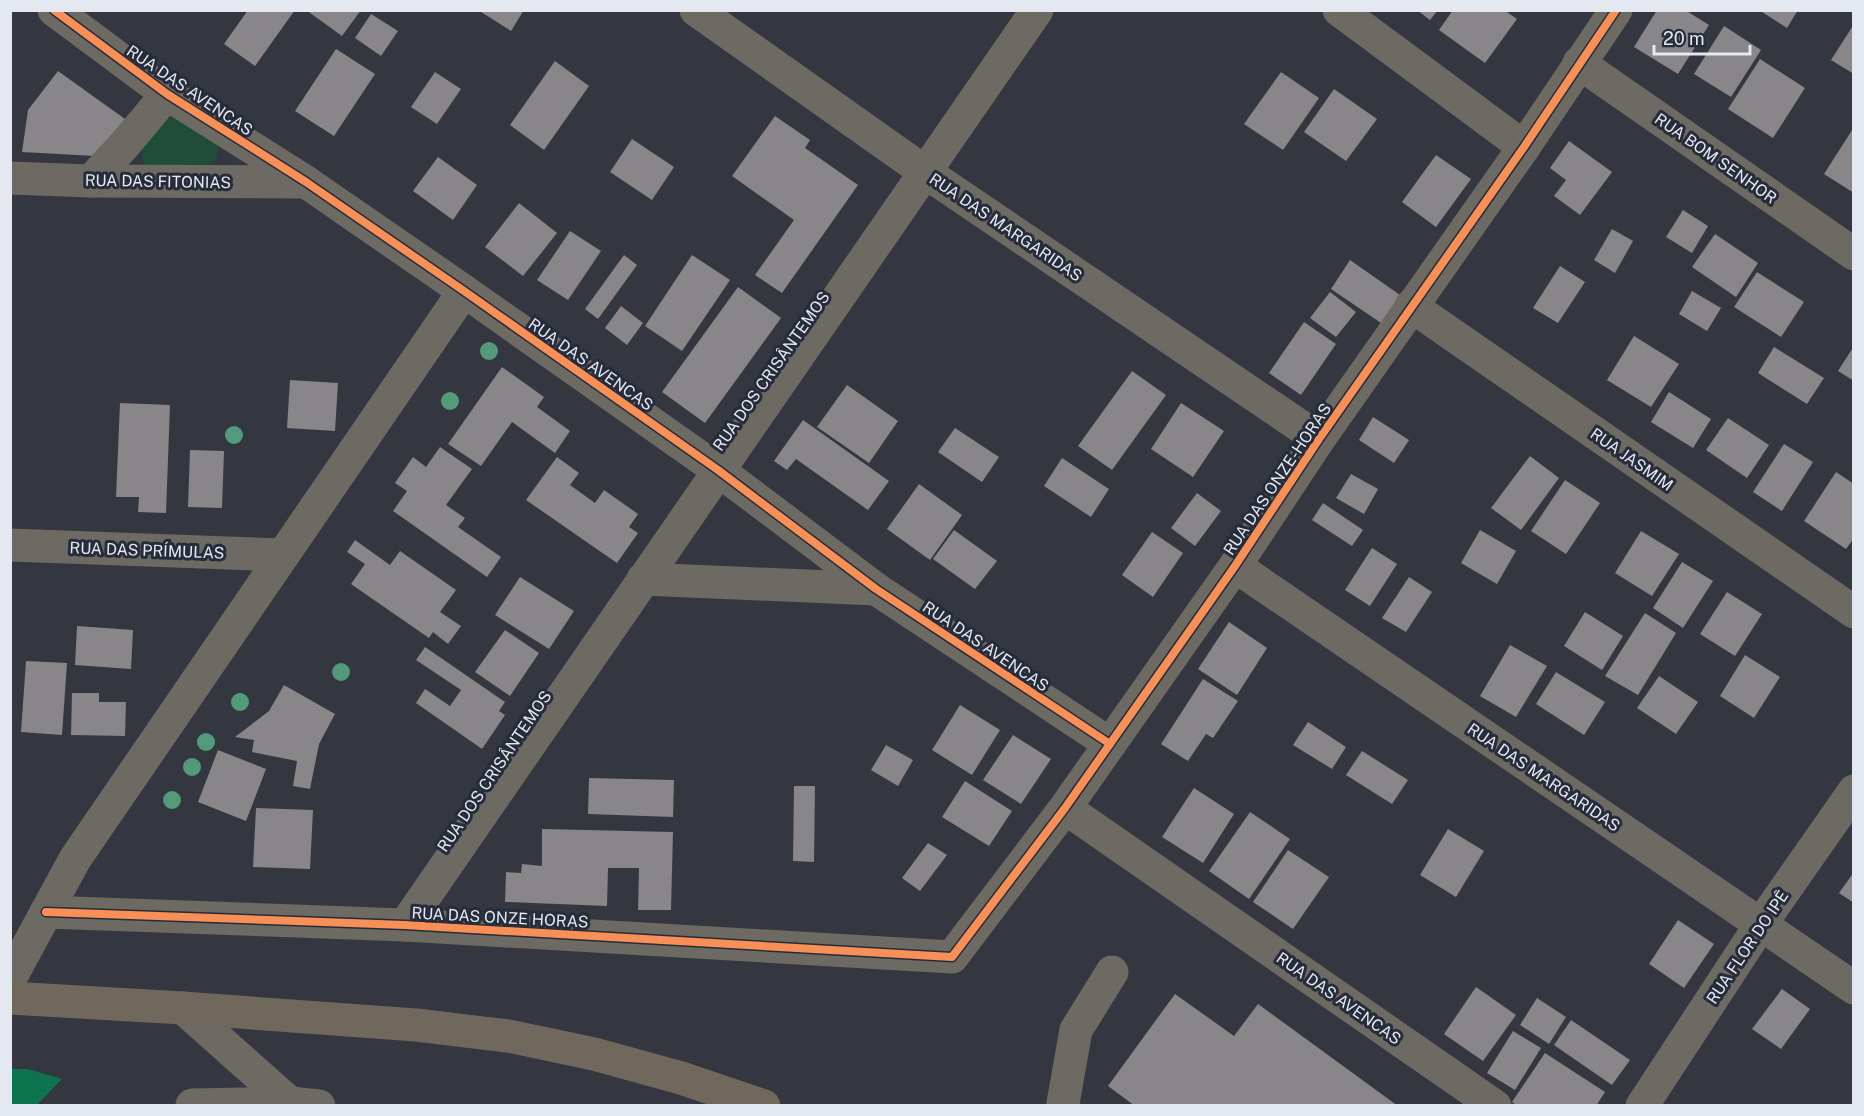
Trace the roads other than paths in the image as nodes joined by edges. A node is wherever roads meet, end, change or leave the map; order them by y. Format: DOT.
graph roads {
  1 [pos="54,10"];
  2 [pos="696,10"];
  3 [pos="1037,10"];
  4 [pos="1339,10"];
  5 [pos="1616,10"];
  6 [pos="1580,63"];
  7 [pos="167,94"];
  8 [pos="1524,147"];
  9 [pos="926,172"];
  10 [pos="10,178"];
  11 [pos="91,181"];
  12 [pos="306,182"];
  13 [pos="1854,254"];
  14 [pos="464,291"];
  15 [pos="1411,306"];
  16 [pos="1319,439"];
  17 [pos="718,470"];
  18 [pos="10,545"];
  19 [pos="283,555"];
  20 [pos="1235,566"];
  21 [pos="643,579"];
  22 [pos="876,589"];
  23 [pos="1854,612"];
  24 [pos="1110,744"];
  25 [pos="1854,791"];
  26 [pos="1065,808"];
  27 [pos="46,912"];
  28 [pos="1761,924"];
  29 [pos="405,925"];
  30 [pos="952,957"];
  31 [pos="1112,972"];
  32 [pos="10,979"];
  33 [pos="1854,988"];
  34 [pos="10,998"];
  35 [pos="183,1008"];
  36 [pos="304,1104"];
  37 [pos="192,1105"];
  38 [pos="764,1106"];
  39 [pos="1064,1106"];
  40 [pos="1495,1106"];
  41 [pos="1642,1106"];
  1 -- 7 [label="street, RUA DAS AVENCAS"];
  2 -- 9 [label="street, RUA DAS MARGARIDAS"];
  3 -- 9 [label="street, RUA DOS CRISÂNTEMOS"];
  4 -- 8 [label="street"];
  5 -- 6 [label="street, RUA DAS ONZE-HORAS"];
  6 -- 8 [label="street, RUA DAS ONZE-HORAS"];
  6 -- 13 [label="street, RUA BOM SENHOR"];
  7 -- 11 [label="street"];
  7 -- 12 [label="street, RUA DAS AVENCAS"];
  8 -- 15 [label="street, RUA DAS ONZE-HORAS"];
  9 -- 16 [label="street, RUA DAS MARGARIDAS"];
  9 -- 17 [label="street, RUA DOS CRISÂNTEMOS"];
  10 -- 11 [label="street, RUA DAS FITONIAS"];
  11 -- 12 [label="street, RUA DAS FITONIAS"];
  12 -- 14 [label="street, RUA DAS AVENCAS"];
  14 -- 17 [label="street, RUA DAS AVENCAS"];
  14 -- 19 [label="street"];
  15 -- 16 [label="street, RUA DAS ONZE-HORAS"];
  15 -- 23 [label="street, RUA JASMIM"];
  16 -- 20 [label="street, RUA DAS ONZE-HORAS"];
  17 -- 21 [label="street, RUA DOS CRISÂNTEMOS"];
  17 -- 22 [label="street, RUA DAS AVENCAS"];
  18 -- 19 [label="street, RUA DAS PRÍMULAS"];
  19 -- 27 [label="street"];
  20 -- 24 [label="street, RUA DAS ONZE-HORAS"];
  20 -- 28 [label="street, RUA DAS MARGARIDAS"];
  21 -- 22 [label="street"];
  21 -- 29 [label="street, RUA DOS CRISÂNTEMOS"];
  22 -- 24 [label="street, RUA DAS AVENCAS"];
  24 -- 26 [label="street, RUA DAS ONZE-HORAS"];
  25 -- 28 [label="street, RUA FLOR DO IPÊ"];
  26 -- 30 [label="street, RUA DAS ONZE-HORAS"];
  26 -- 40 [label="street, RUA DAS AVENCAS"];
  27 -- 29 [label="street, RUA DAS ONZE HORAS"];
  27 -- 32 [label="street"];
  28 -- 33 [label="street, RUA DAS MARGARIDAS"];
  28 -- 41 [label="street, RUA FLOR DO IPÊ"];
  29 -- 30 [label="street, RUA DAS ONZE HORAS"];
  31 -- 39 [label="street"];
  34 -- 35 [label="main road"];
  35 -- 36 [label="street"];
  35 -- 38 [label="main road"];
  36 -- 37 [label="street"];
}
